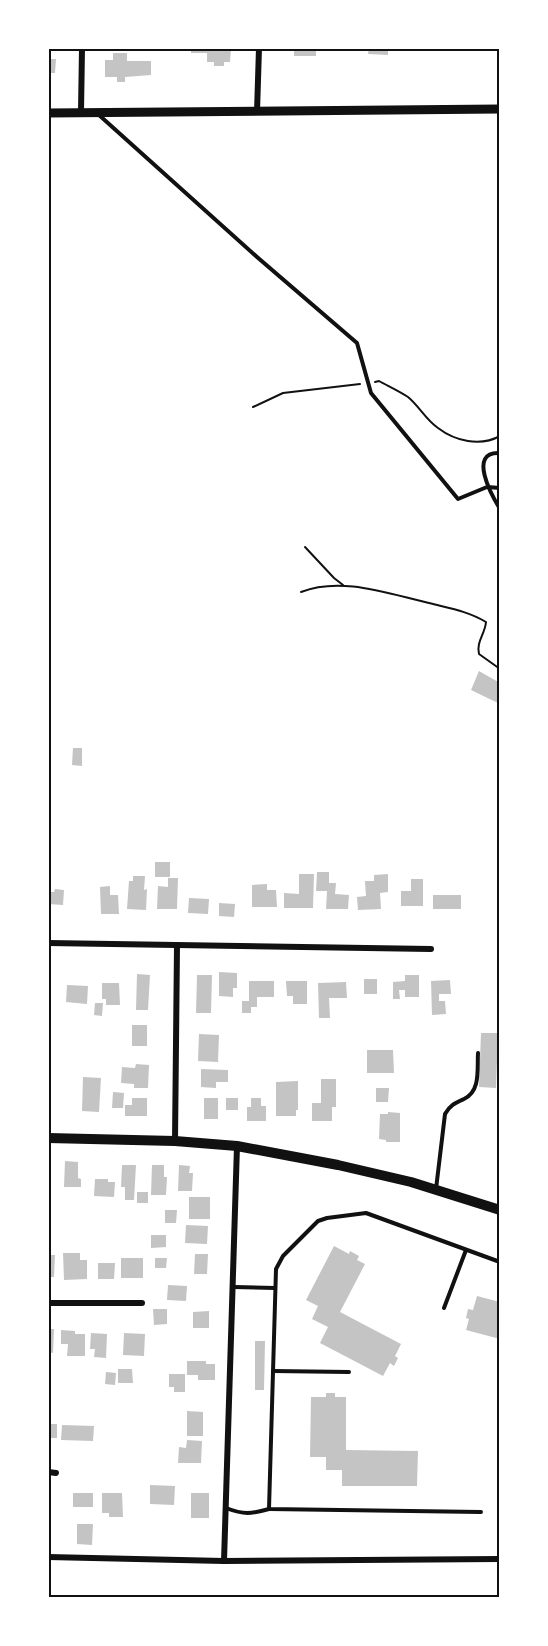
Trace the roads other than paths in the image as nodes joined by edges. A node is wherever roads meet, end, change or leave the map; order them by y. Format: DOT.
graph roads {
  1 [pos="82,48"];
  2 [pos="259,48"];
  3 [pos="500,109"];
  4 [pos="81,112"];
  5 [pos="96,112"];
  6 [pos="256,112"];
  7 [pos="48,113"];
  8 [pos="500,453"];
  9 [pos="488,487"];
  10 [pos="500,488"];
  11 [pos="500,509"];
  12 [pos="48,943"];
  13 [pos="177,946"];
  14 [pos="431,949"];
  15 [pos="478,1053"];
  16 [pos="48,1138"];
  17 [pos="175,1141"];
  18 [pos="237,1146"];
  19 [pos="435,1190"];
  20 [pos="500,1210"];
  21 [pos="465,1250"];
  22 [pos="500,1262"];
  23 [pos="234,1287"];
  24 [pos="275,1288"];
  25 [pos="48,1303"];
  26 [pos="142,1303"];
  27 [pos="444,1308"];
  28 [pos="273,1371"];
  29 [pos="349,1372"];
  30 [pos="48,1472"];
  31 [pos="56,1473"];
  32 [pos="226,1508"];
  33 [pos="269,1509"];
  34 [pos="481,1512"];
  35 [pos="48,1557"];
  36 [pos="500,1559"];
  37 [pos="224,1561"];
  1 -- 4 [label="street"];
  2 -- 6 [label="street"];
  3 -- 6 [label="street"];
  4 -- 5 [label="street"];
  4 -- 7 [label="street"];
  5 -- 6 [label="street"];
  5 -- 9 [label="lane"];
  8 -- 9 [label="lane"];
  9 -- 10 [label="lane"];
  9 -- 11 [label="lane"];
  12 -- 13 [label="street"];
  13 -- 14 [label="street"];
  13 -- 17 [label="street"];
  15 -- 19 [label="lane"];
  16 -- 17 [label="main road"];
  17 -- 18 [label="main road"];
  18 -- 19 [label="main road"];
  18 -- 23 [label="street"];
  19 -- 20 [label="main road"];
  21 -- 22 [label="lane"];
  21 -- 24 [label="lane"];
  21 -- 27 [label="lane"];
  23 -- 24 [label="lane"];
  23 -- 32 [label="street"];
  24 -- 28 [label="lane"];
  25 -- 26 [label="street"];
  28 -- 29 [label="lane"];
  28 -- 33 [label="lane"];
  30 -- 31 [label="street"];
  32 -- 33 [label="lane"];
  32 -- 37 [label="street"];
  33 -- 34 [label="lane"];
  35 -- 37 [label="street"];
  36 -- 37 [label="street"];
}
